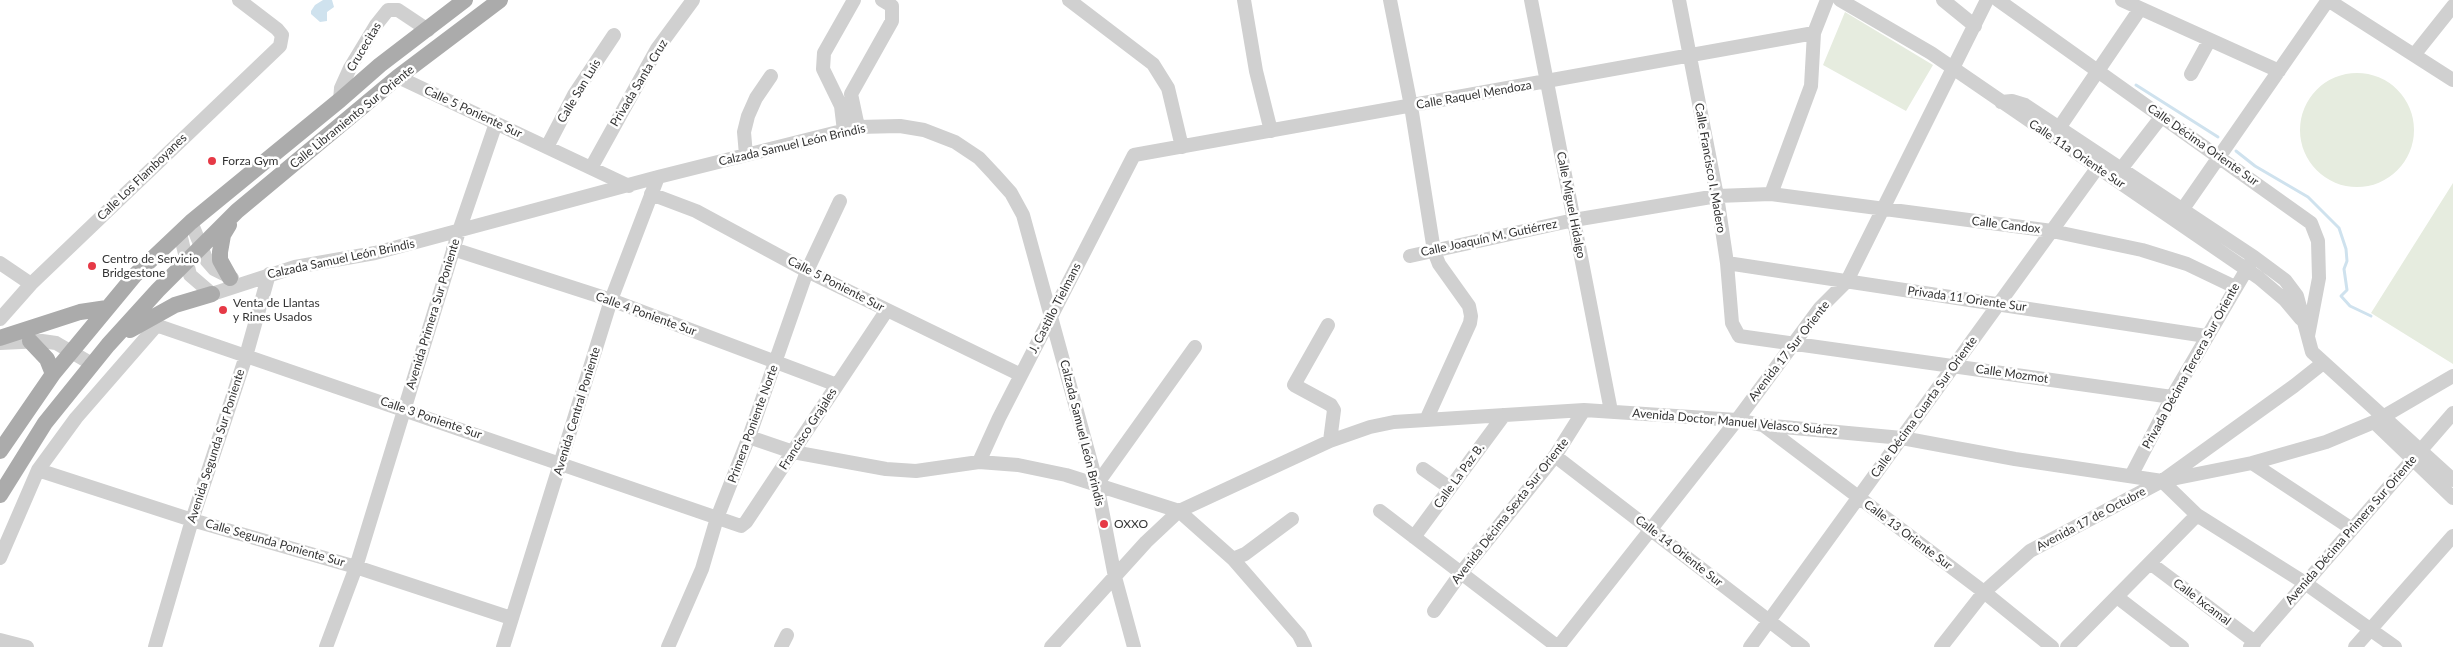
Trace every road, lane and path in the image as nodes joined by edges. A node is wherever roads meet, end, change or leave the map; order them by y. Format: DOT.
graph roads {
  1 [pos="239,0"];
  2 [pos="465,0"];
  3 [pos="500,0"];
  4 [pos="693,0"];
  5 [pos="854,0"];
  6 [pos="882,0"];
  7 [pos="1069,0"];
  8 [pos="1244,0"];
  9 [pos="1390,0"];
  10 [pos="1531,0"];
  11 [pos="1679,0"];
  12 [pos="1827,0"];
  13 [pos="1840,0"];
  14 [pos="1942,0"];
  15 [pos="1987,0"];
  16 [pos="1998,0"];
  17 [pos="2122,0"];
  18 [pos="2328,0"];
  19 [pos="401,5"];
  20 [pos="2453,6"];
  21 [pos="2140,10"];
  22 [pos="1975,26"];
  23 [pos="428,30"];
  24 [pos="1814,33"];
  25 [pos="614,35"];
  26 [pos="2209,41"];
  27 [pos="2414,55"];
  28 [pos="1689,56"];
  29 [pos="1953,69"];
  30 [pos="2099,71"];
  31 [pos="2279,71"];
  32 [pos="2191,74"];
  33 [pos="772,76"];
  34 [pos="398,77"];
  35 [pos="2453,80"];
  36 [pos="1547,82"];
  37 [pos="340,100"];
  38 [pos="2001,102"];
  39 [pos="1411,106"];
  40 [pos="2162,116"];
  41 [pos="496,123"];
  42 [pos="858,128"];
  43 [pos="2059,128"];
  44 [pos="844,131"];
  45 [pos="1271,131"];
  46 [pos="546,147"];
  47 [pos="1182,147"];
  48 [pos="746,155"];
  49 [pos="1134,155"];
  50 [pos="2219,157"];
  51 [pos="2098,167"];
  52 [pos="591,168"];
  53 [pos="2121,169"];
  54 [pos="658,177"];
  55 [pos="629,186"];
  56 [pos="651,194"];
  57 [pos="1771,194"];
  58 [pos="1717,196"];
  59 [pos="840,201"];
  60 [pos="1884,209"];
  61 [pos="237,211"];
  62 [pos="2178,216"];
  63 [pos="1574,220"];
  64 [pos="186,228"];
  65 [pos="459,231"];
  66 [pos="2052,231"];
  67 [pos="201,249"];
  68 [pos="453,249"];
  69 [pos="1434,251"];
  70 [pos="1410,256"];
  71 [pos="2254,257"];
  72 [pos="0,263"];
  73 [pos="186,263"];
  74 [pos="1727,263"];
  75 [pos="2246,269"];
  76 [pos="807,271"];
  77 [pos="2263,272"];
  78 [pos="269,274"];
  79 [pos="237,281"];
  80 [pos="1847,281"];
  81 [pos="31,284"];
  82 [pos="2235,286"];
  83 [pos="212,294"];
  84 [pos="611,300"];
  85 [pos="1999,304"];
  86 [pos="108,308"];
  87 [pos="887,310"];
  88 [pos="1051,316"];
  89 [pos="0,319"];
  90 [pos="150,323"];
  91 [pos="1328,325"];
  92 [pos="1739,336"];
  93 [pos="2206,336"];
  94 [pos="0,338"];
  95 [pos="2308,338"];
  96 [pos="30,341"];
  97 [pos="0,343"];
  98 [pos="1793,344"];
  99 [pos="108,345"];
  100 [pos="1195,347"];
  101 [pos="72,351"];
  102 [pos="246,356"];
  103 [pos="776,362"];
  104 [pos="2322,363"];
  105 [pos="92,364"];
  106 [pos="1954,365"];
  107 [pos="53,374"];
  108 [pos="1021,375"];
  109 [pos="2453,376"];
  110 [pos="837,385"];
  111 [pos="2172,397"];
  112 [pos="404,408"];
  113 [pos="1584,410"];
  114 [pos="1611,411"];
  115 [pos="2453,412"];
  116 [pos="1504,414"];
  117 [pos="1427,418"];
  118 [pos="2379,419"];
  119 [pos="1736,420"];
  120 [pos="1762,425"];
  121 [pos="750,437"];
  122 [pos="1902,438"];
  123 [pos="1330,441"];
  124 [pos="0,451"];
  125 [pos="793,452"];
  126 [pos="2417,455"];
  127 [pos="1555,456"];
  128 [pos="979,462"];
  129 [pos="2252,463"];
  130 [pos="560,464"];
  131 [pos="1423,469"];
  132 [pos="38,470"];
  133 [pos="2131,476"];
  134 [pos="2453,480"];
  135 [pos="2162,481"];
  136 [pos="1097,484"];
  137 [pos="1450,488"];
  138 [pos="0,495"];
  139 [pos="1858,498"];
  140 [pos="2453,498"];
  141 [pos="1179,511"];
  142 [pos="1380,511"];
  143 [pos="2197,515"];
  144 [pos="718,518"];
  145 [pos="1292,519"];
  146 [pos="192,520"];
  147 [pos="1650,529"];
  148 [pos="2352,529"];
  149 [pos="2453,536"];
  150 [pos="1414,537"];
  151 [pos="0,558"];
  152 [pos="1232,558"];
  153 [pos="2150,563"];
  154 [pos="356,567"];
  155 [pos="1461,573"];
  156 [pos="1115,577"];
  157 [pos="2305,583"];
  158 [pos="1984,592"];
  159 [pos="2116,597"];
  160 [pos="1434,611"];
  161 [pos="512,618"];
  162 [pos="1769,621"];
  163 [pos="2370,630"];
  164 [pos="0,640"];
  165 [pos="2252,644"];
  166 [pos="27,647"];
  167 [pos="154,647"];
  168 [pos="326,647"];
  169 [pos="503,647"];
  170 [pos="668,647"];
  171 [pos="1051,647"];
  172 [pos="1134,647"];
  173 [pos="1305,647"];
  174 [pos="1558,647"];
  175 [pos="1750,647"];
  176 [pos="1803,647"];
  177 [pos="1941,647"];
  178 [pos="2052,647"];
  179 [pos="2067,647"];
  180 [pos="2182,647"];
  181 [pos="2355,647"];
  182 [pos="2395,647"];
  1 -- 81 [label="street, Calle Los Flamboyanes"];
  2 -- 23 [label="main road, Calle Libramiento Sur Oriente"];
  3 -- 34 [label="main road, Calle Libramiento Sur Oriente"];
  4 -- 52 [label="street, Privada Santa Cruz"];
  5 -- 44 [label="street"];
  6 -- 42 [label="street"];
  7 -- 47 [label="street"];
  8 -- 45 [label="street"];
  9 -- 39 [label="street"];
  10 -- 36 [label="street, Calle Miguel Hidalgo"];
  11 -- 28 [label="street, Calle Francisco I. Madero"];
  12 -- 24 [label="street"];
  13 -- 29 [label="street, Calle 11a Oriente Sur"];
  14 -- 22 [label="street"];
  15 -- 22 [label="street, Avenida 17 Sur Oriente"];
  16 -- 30 [label="street, Calle Décima Oriente Sur"];
  17 -- 21 [label="street"];
  18 -- 27 [label="street"];
  18 -- 31 [label="street"];
  19 -- 23 [label="street, Crucecitas"];
  19 -- 37 [label="street, Crucecitas"];
  20 -- 27 [label="street"];
  21 -- 26 [label="street"];
  21 -- 30 [label="street"];
  22 -- 29 [label="street, Avenida 17 Sur Oriente"];
  23 -- 37 [label="main road, Calle Libramiento Sur Oriente"];
  24 -- 28 [label="street, Calle Raquel Mendoza"];
  24 -- 57 [label="street"];
  25 -- 46 [label="street, Calle San Luis"];
  26 -- 31 [label="street"];
  26 -- 32 [label="street"];
  27 -- 35 [label="street"];
  28 -- 36 [label="street, Calle Raquel Mendoza"];
  28 -- 58 [label="street, Calle Francisco I. Madero"];
  29 -- 38 [label="street, Calle 11a Oriente Sur"];
  29 -- 60 [label="street, Avenida 17 Sur Oriente"];
  30 -- 40 [label="street, Calle Décima Oriente Sur"];
  30 -- 43 [label="street"];
  31 -- 50 [label="street"];
  33 -- 48 [label="street"];
  34 -- 41 [label="street, Calle 5 Poniente Sur"];
  34 -- 61 [label="main road, Calle Libramiento Sur Oriente"];
  36 -- 39 [label="street, Calle Raquel Mendoza"];
  36 -- 63 [label="street, Calle Miguel Hidalgo"];
  37 -- 64 [label="main road, Calle Libramiento Sur Oriente"];
  38 -- 43 [label="street, Calle 11a Oriente Sur"];
  38 -- 51 [label="street, Calle 11a Oriente Sur"];
  39 -- 45 [label="street, Calle Raquel Mendoza"];
  39 -- 69 [label="street"];
  40 -- 50 [label="street, Calle Décima Oriente Sur"];
  40 -- 53 [label="street"];
  41 -- 46 [label="street, Calle 5 Poniente Sur"];
  41 -- 65 [label="street, Avenida Primera Sur Poniente"];
  42 -- 44 [label="street, Calzada Samuel León Brindis"];
  42 -- 88 [label="street, Calzada Samuel León Brindis"];
  43 -- 53 [label="street, Calle 11a Oriente Sur"];
  44 -- 48 [label="street, Calzada Samuel León Brindis"];
  45 -- 47 [label="street, Calle Raquel Mendoza"];
  46 -- 52 [label="street, Calle 5 Poniente Sur"];
  47 -- 49 [label="street, Calle Raquel Mendoza"];
  48 -- 54 [label="street, Calzada Samuel León Brindis"];
  49 -- 88 [label="street, J. Castillo Tielmans"];
  50 -- 62 [label="street"];
  50 -- 95 [label="street, Calle Décima Oriente Sur"];
  51 -- 62 [label="street, Calle 11a Oriente Sur"];
  51 -- 66 [label="street, Calle Décima Cuarta Sur Oriente"];
  52 -- 55 [label="street, Calle 5 Poniente Sur"];
  53 -- 62 [label="street, Calle 11a Oriente Sur"];
  54 -- 55 [label="street, Calzada Samuel León Brindis"];
  54 -- 56 [label="street, Avenida Central Poniente"];
  55 -- 65 [label="street, Calzada Samuel León Brindis"];
  56 -- 76 [label="street, Calle 5 Poniente Sur"];
  56 -- 84 [label="street, Avenida Central Poniente"];
  57 -- 58 [label="street, Calle Joaquín M. Gutiérrez"];
  57 -- 60 [label="street, Calle Candox"];
  58 -- 63 [label="street, Calle Joaquín M. Gutiérrez"];
  58 -- 74 [label="street, Calle Francisco I. Madero"];
  59 -- 76 [label="street, Primera Poniente Norte"];
  60 -- 66 [label="street, Calle Candox"];
  60 -- 80 [label="street, Avenida 17 Sur Oriente"];
  61 -- 67 [label="main road, Calle Libramiento Sur Oriente"];
  61 -- 79 [label="main road"];
  62 -- 71 [label="street, Calle 11a Oriente Sur"];
  62 -- 75 [label="street, Calle 11a Oriente Sur"];
  63 -- 69 [label="street, Calle Joaquín M. Gutiérrez"];
  63 -- 114 [label="street, Calle Miguel Hidalgo"];
  64 -- 67 [label="street"];
  64 -- 73 [label="street"];
  64 -- 86 [label="main road, Calle Libramiento Sur Oriente"];
  65 -- 68 [label="street, Avenida Primera Sur Poniente"];
  65 -- 78 [label="street, Calzada Samuel León Brindis"];
  66 -- 82 [label="street, Calle Candox"];
  66 -- 85 [label="street, Calle Décima Cuarta Sur Oriente"];
  67 -- 73 [label="main road, Calle Libramiento Sur Oriente"];
  67 -- 79 [label="street"];
  68 -- 84 [label="street, Calle 4 Poniente Sur"];
  68 -- 112 [label="street, Avenida Primera Sur Poniente"];
  69 -- 70 [label="street, Calle Joaquín M. Gutiérrez"];
  69 -- 117 [label="street"];
  71 -- 75 [label="street, Privada Décima Tercera Sur Oriente"];
  71 -- 77 [label="street, Calle 11a Oriente Sur"];
  72 -- 81 [label="street"];
  73 -- 83 [label="street"];
  73 -- 99 [label="main road, Calle Libramiento Sur Oriente"];
  74 -- 80 [label="street, Privada 11 Oriente Sur"];
  74 -- 92 [label="street, Calle Francisco I. Madero"];
  75 -- 77 [label="street, Calle 11a Oriente Sur"];
  75 -- 82 [label="street, Privada Décima Tercera Sur Oriente"];
  76 -- 87 [label="street, Calle 5 Poniente Sur"];
  76 -- 103 [label="street, Primera Poniente Norte"];
  77 -- 95 [label="street, Calle 11a Oriente Sur"];
  78 -- 79 [label="street, Calzada Samuel León Brindis"];
  78 -- 102 [label="street, Avenida Segunda Sur Poniente"];
  79 -- 83 [label="street, Calzada Samuel León Brindis"];
  80 -- 85 [label="street, Privada 11 Oriente Sur"];
  80 -- 98 [label="street, Avenida 17 Sur Oriente"];
  81 -- 89 [label="street, Calle Los Flamboyanes"];
  82 -- 93 [label="street, Privada Décima Tercera Sur Oriente"];
  83 -- 90 [label="main road"];
  84 -- 103 [label="street, Calle 4 Poniente Sur"];
  84 -- 130 [label="street, Avenida Central Poniente"];
  85 -- 93 [label="street, Privada 11 Oriente Sur"];
  85 -- 106 [label="street, Calle Décima Cuarta Sur Oriente"];
  86 -- 94 [label="main road"];
  86 -- 101 [label="main road, Calle Libramiento Sur Oriente"];
  87 -- 108 [label="street, Calle 5 Poniente Sur"];
  87 -- 110 [label="street, Francisco Grajales"];
  88 -- 108 [label="street, J. Castillo Tielmans"];
  88 -- 136 [label="street, Calzada Samuel León Brindis"];
  90 -- 99 [label="main road"];
  90 -- 102 [label="street, Calle 3 Poniente Sur"];
  90 -- 132 [label="street"];
  91 -- 123 [label="street"];
  92 -- 98 [label="street, Calle Mozmot"];
  93 -- 111 [label="street, Privada Décima Tercera Sur Oriente"];
  95 -- 104 [label="street, Calle 11a Oriente Sur"];
  96 -- 97 [label="street"];
  96 -- 101 [label="street"];
  96 -- 107 [label="main road"];
  98 -- 106 [label="street, Calle Mozmot"];
  98 -- 119 [label="street, Avenida 17 Sur Oriente"];
  99 -- 105 [label="main road, Calle Libramiento Sur Oriente"];
  100 -- 136 [label="street"];
  101 -- 105 [label="street"];
  101 -- 107 [label="main road, Calle Libramiento Sur Oriente"];
  102 -- 112 [label="street, Calle 3 Poniente Sur"];
  102 -- 146 [label="street, Avenida Segunda Sur Poniente"];
  103 -- 110 [label="street, Calle 4 Poniente Sur"];
  103 -- 121 [label="street, Primera Poniente Norte"];
  104 -- 118 [label="street, Calle 11a Oriente Sur"];
  104 -- 135 [label="street"];
  105 -- 138 [label="main road, Calle Libramiento Sur Oriente"];
  106 -- 111 [label="street, Calle Mozmot"];
  106 -- 122 [label="street, Calle Décima Cuarta Sur Oriente"];
  107 -- 124 [label="main road, Calle Libramiento Sur Oriente"];
  108 -- 128 [label="street, J. Castillo Tielmans"];
  109 -- 118 [label="street"];
  110 -- 125 [label="street, Francisco Grajales"];
  111 -- 133 [label="street, Privada Décima Tercera Sur Oriente"];
  112 -- 130 [label="street, Calle 3 Poniente Sur"];
  112 -- 154 [label="street, Avenida Primera Sur Poniente"];
  113 -- 114 [label="street, Avenida Doctor Manuel Velasco Suárez"];
  113 -- 116 [label="street, Avenida Doctor Manuel Velasco Suárez"];
  113 -- 127 [label="street, Avenida Décima Sexta Sur Oriente"];
  114 -- 119 [label="street, Avenida Doctor Manuel Velasco Suárez"];
  115 -- 126 [label="street, Avenida Décima Primera Sur Oriente"];
  116 -- 117 [label="street, Avenida Doctor Manuel Velasco Suárez"];
  116 -- 137 [label="street, Calle La Paz B."];
  117 -- 123 [label="street, Avenida Doctor Manuel Velasco Suárez"];
  118 -- 126 [label="street, Calle 11a Oriente Sur"];
  118 -- 129 [label="street"];
  119 -- 120 [label="street, Avenida Doctor Manuel Velasco Suárez"];
  119 -- 147 [label="street, Avenida 17 Sur Oriente"];
  120 -- 122 [label="street, Avenida Doctor Manuel Velasco Suárez"];
  120 -- 139 [label="street, Calle 13 Oriente Sur"];
  121 -- 125 [label="street"];
  121 -- 144 [label="street, Primera Poniente Norte"];
  122 -- 133 [label="street, Avenida Doctor Manuel Velasco Suárez"];
  122 -- 139 [label="street, Calle Décima Cuarta Sur Oriente"];
  123 -- 141 [label="street, Avenida Doctor Manuel Velasco Suárez"];
  125 -- 128 [label="street"];
  125 -- 144 [label="street, Francisco Grajales"];
  126 -- 134 [label="street"];
  126 -- 140 [label="street"];
  126 -- 148 [label="street, Avenida Décima Primera Sur Oriente"];
  127 -- 147 [label="street, Calle 14 Oriente Sur"];
  127 -- 155 [label="street, Avenida Décima Sexta Sur Oriente"];
  128 -- 136 [label="street"];
  129 -- 135 [label="street"];
  129 -- 148 [label="street"];
  130 -- 144 [label="street, Calle 3 Poniente Sur"];
  130 -- 161 [label="street, Avenida Central Poniente"];
  131 -- 137 [label="street"];
  132 -- 146 [label="street, Calle Segunda Poniente Sur"];
  132 -- 151 [label="street"];
  133 -- 135 [label="street, Avenida Doctor Manuel Velasco Suárez"];
  135 -- 143 [label="street"];
  135 -- 158 [label="street, Avenida 17 de Octubre"];
  136 -- 141 [label="street"];
  136 -- 156 [label="street, Calzada Samuel León Brindis"];
  137 -- 150 [label="street, Calle La Paz B."];
  139 -- 158 [label="street, Calle 13 Oriente Sur"];
  139 -- 162 [label="street, Calle Décima Cuarta Sur Oriente"];
  141 -- 152 [label="street"];
  141 -- 156 [label="street, Avenida Doctor Manuel Velasco Suárez"];
  142 -- 150 [label="street"];
  143 -- 153 [label="street"];
  143 -- 157 [label="street"];
  144 -- 170 [label="street, Primera Poniente Norte"];
  145 -- 152 [label="street"];
  146 -- 154 [label="street, Calle Segunda Poniente Sur"];
  146 -- 167 [label="street, Avenida Segunda Sur Poniente"];
  147 -- 162 [label="street, Calle 14 Oriente Sur"];
  147 -- 174 [label="street, Avenida 17 Sur Oriente"];
  148 -- 157 [label="street, Avenida Décima Primera Sur Oriente"];
  149 -- 163 [label="street"];
  150 -- 155 [label="street"];
  152 -- 173 [label="street"];
  153 -- 159 [label="street"];
  153 -- 165 [label="street, Calle Ixcamal"];
  154 -- 161 [label="street, Calle Segunda Poniente Sur"];
  154 -- 168 [label="street, Avenida Primera Sur Poniente"];
  155 -- 160 [label="street, Avenida Décima Sexta Sur Oriente"];
  155 -- 174 [label="street"];
  156 -- 171 [label="street, Avenida Doctor Manuel Velasco Suárez"];
  156 -- 172 [label="street, Calzada Samuel León Brindis"];
  157 -- 163 [label="street"];
  157 -- 165 [label="street, Avenida Décima Primera Sur Oriente"];
  158 -- 177 [label="street, Avenida 17 de Octubre"];
  158 -- 178 [label="street, Calle 13 Oriente Sur"];
  159 -- 179 [label="street"];
  159 -- 180 [label="street"];
  161 -- 169 [label="street, Avenida Central Poniente"];
  162 -- 175 [label="street, Calle Décima Cuarta Sur Oriente"];
  162 -- 176 [label="street, Calle 14 Oriente Sur"];
  163 -- 181 [label="street"];
  163 -- 182 [label="street"];
  164 -- 166 [label="street"];
}
